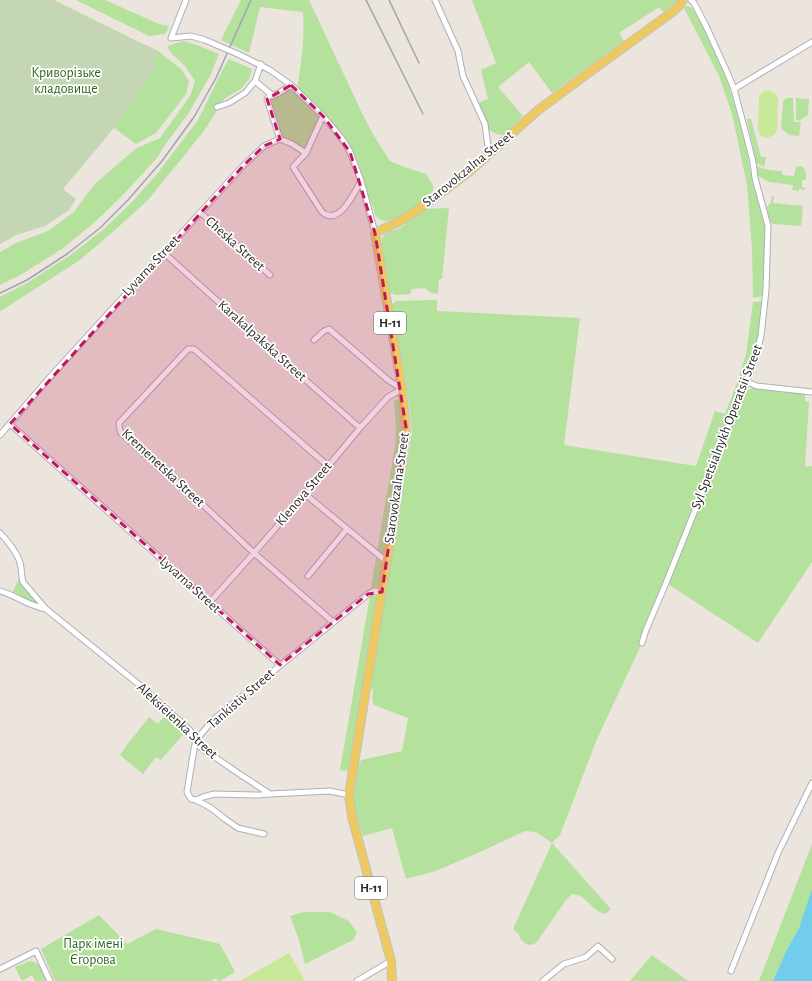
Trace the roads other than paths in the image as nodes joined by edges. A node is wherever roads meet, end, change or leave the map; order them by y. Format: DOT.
graph roads {
  1 [pos="186,0"];
  2 [pos="435,0"];
  3 [pos="683,0"];
  4 [pos="691,0"];
  5 [pos="812,42"];
  6 [pos="261,64"];
  7 [pos="255,81"];
  8 [pos="291,85"];
  9 [pos="734,89"];
  10 [pos="273,96"];
  11 [pos="217,107"];
  12 [pos="323,116"];
  13 [pos="280,140"];
  14 [pos="306,153"];
  15 [pos="489,154"];
  16 [pos="361,181"];
  17 [pos="201,213"];
  18 [pos="375,233"];
  19 [pos="164,253"];
  20 [pos="270,275"];
  21 [pos="314,340"];
  22 [pos="747,382"];
  23 [pos="402,389"];
  24 [pos="812,392"];
  25 [pos="10,424"];
  26 [pos="360,428"];
  27 [pos="0,435"];
  28 [pos="328,466"];
  29 [pos="305,494"];
  30 [pos="347,529"];
  31 [pos="0,533"];
  32 [pos="254,553"];
  33 [pos="386,561"];
  34 [pos="308,576"];
  35 [pos="0,591"];
  36 [pos="382,592"];
  37 [pos="210,602"];
  38 [pos="46,610"];
  39 [pos="333,622"];
  40 [pos="642,643"];
  41 [pos="280,666"];
  42 [pos="196,740"];
  43 [pos="812,783"];
  44 [pos="270,794"];
  45 [pos="349,795"];
  46 [pos="196,800"];
  47 [pos="264,834"];
  48 [pos="612,959"];
  49 [pos="391,961"];
  50 [pos="0,969"];
  51 [pos="731,972"];
  52 [pos="50,981"];
  53 [pos="357,981"];
  54 [pos="392,981"];
  55 [pos="543,981"];
  1 -- 6 [label="street, bridge"];
  2 -- 15 [label="street"];
  3 -- 15 [label="main road, Starovokzalna Street"];
  4 -- 9 [label="street, Syl Spetsialnykh Operatsii Street"];
  5 -- 9 [label="street"];
  6 -- 7 [label="street"];
  6 -- 8 [label="street"];
  7 -- 10 [label="street"];
  7 -- 11 [label="street"];
  8 -- 10 [label="street"];
  8 -- 12 [label="street"];
  9 -- 22 [label="street, Syl Spetsialnykh Operatsii Street"];
  10 -- 13 [label="street"];
  12 -- 14 [label="street"];
  12 -- 16 [label="street"];
  13 -- 14 [label="street"];
  13 -- 17 [label="street, Lyvarna Street"];
  14 -- 16 [label="street"];
  15 -- 18 [label="main road, Starovokzalna Street"];
  16 -- 18 [label="street"];
  17 -- 19 [label="street, Lyvarna Street"];
  17 -- 20 [label="street, Cheska Street"];
  18 -- 23 [label="main road, Starovokzalna Street / Н-11"];
  19 -- 25 [label="street, Lyvarna Street"];
  19 -- 26 [label="street, Karakalpakska Street"];
  21 -- 23 [label="street"];
  22 -- 24 [label="street"];
  22 -- 40 [label="street, Syl Spetsialnykh Operatsii Street"];
  23 -- 26 [label="street, Klenova Street"];
  23 -- 33 [label="main road, Starovokzalna Street / Н-11"];
  25 -- 27 [label="street, Lyvarna Street"];
  25 -- 37 [label="street, Lyvarna Street"];
  26 -- 28 [label="street, Klenova Street"];
  28 -- 29 [label="street, Klenova Street"];
  28 -- 32 [label="street, Kremenetska Street"];
  29 -- 30 [label="street"];
  29 -- 32 [label="street, Klenova Street"];
  30 -- 33 [label="street"];
  30 -- 34 [label="street"];
  31 -- 38 [label="street"];
  32 -- 37 [label="street, Klenova Street"];
  32 -- 39 [label="street, Kremenetska Street"];
  33 -- 36 [label="main road, Starovokzalna Street / Н-11"];
  35 -- 38 [label="street, Aleksieienka Street"];
  36 -- 39 [label="street, Tankistiv Street"];
  36 -- 45 [label="main road, Starovokzalna Street / Н-11"];
  37 -- 41 [label="street, Lyvarna Street"];
  38 -- 42 [label="street, Aleksieienka Street"];
  39 -- 41 [label="street, Tankistiv Street"];
  41 -- 42 [label="street, Tankistiv Street"];
  42 -- 44 [label="street, Aleksieienka Street"];
  42 -- 46 [label="street, Tankistiv Street"];
  43 -- 51 [label="street"];
  44 -- 45 [label="street"];
  44 -- 46 [label="street"];
  45 -- 49 [label="main road, Starovokzalna Street / Н-11"];
  46 -- 47 [label="street"];
  48 -- 55 [label="street"];
  49 -- 53 [label="street"];
  49 -- 54 [label="main road, Starovokzalna Street / Н-11"];
  50 -- 52 [label="street"];
}
